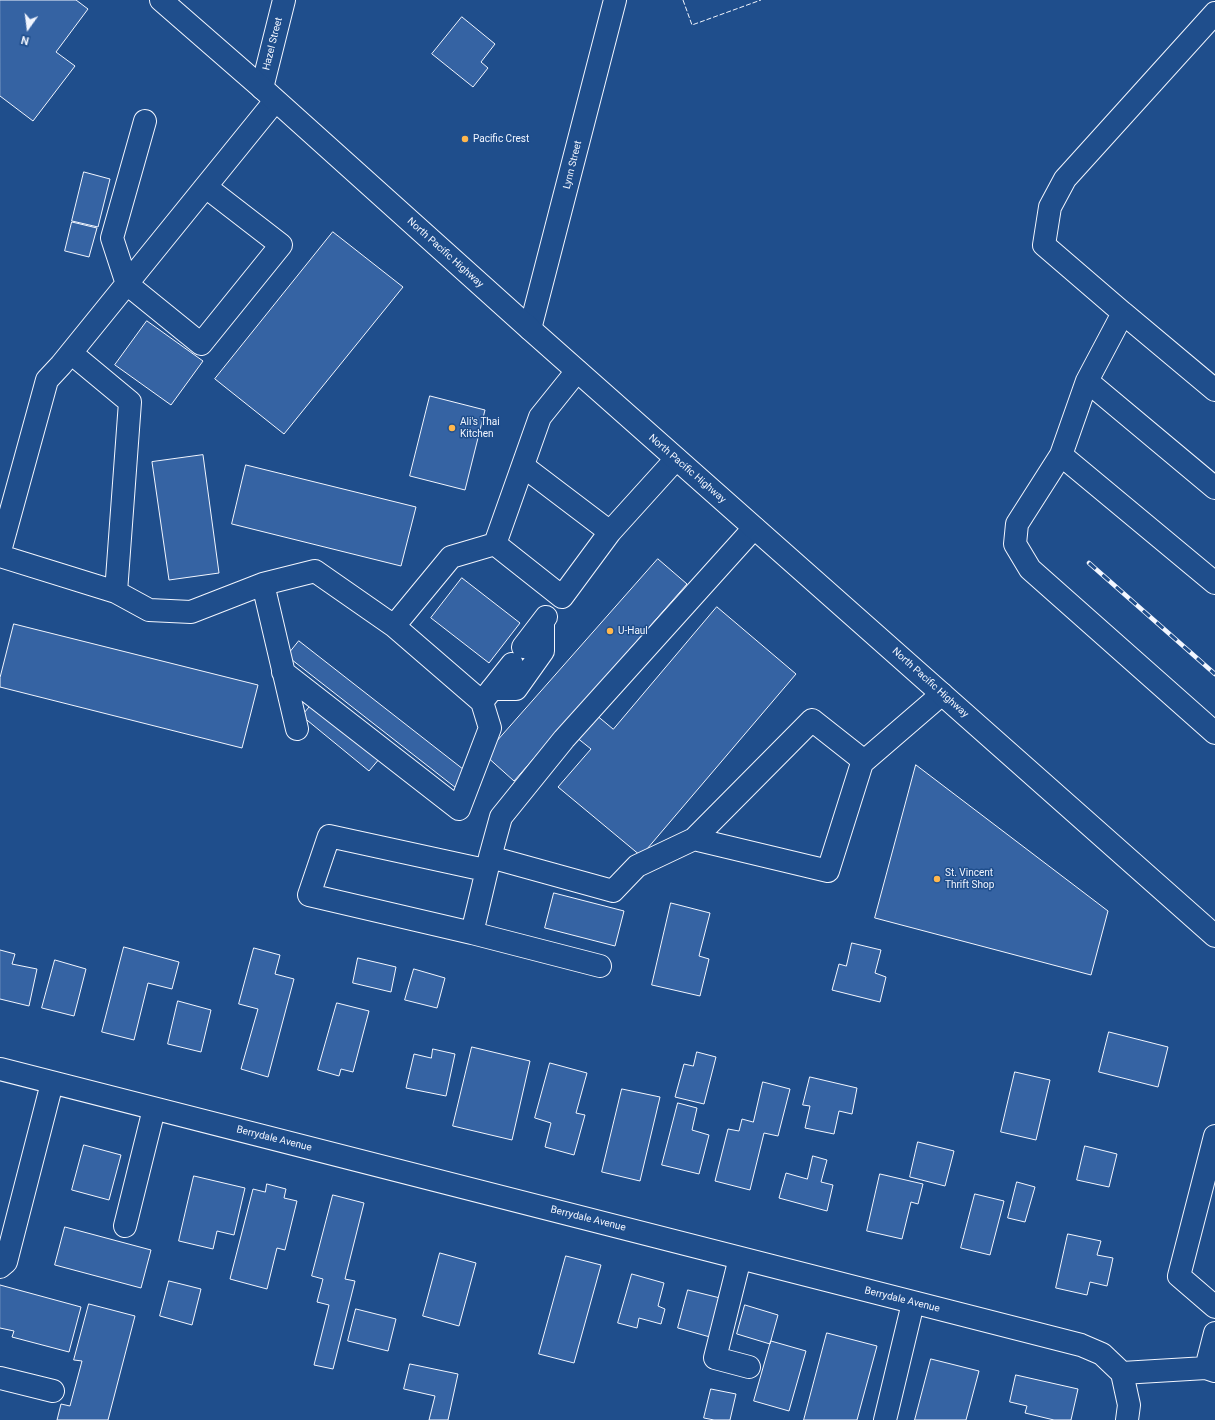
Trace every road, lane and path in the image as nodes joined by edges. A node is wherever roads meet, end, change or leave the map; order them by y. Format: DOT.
graph roads {
  1 [pos="161,0"];
  2 [pos="284,0"];
  3 [pos="615,0"];
  4 [pos="1215,13"];
  5 [pos="269,95"];
  6 [pos="145,121"];
  7 [pos="206,187"];
  8 [pos="127,284"];
  9 [pos="1123,313"];
  10 [pos="530,330"];
  11 [pos="71,353"];
  12 [pos="577,371"];
  13 [pos="1087,381"];
  14 [pos="1215,390"];
  15 [pos="1061,455"];
  16 [pos="676,459"];
  17 [pos="523,466"];
  18 [pos="1215,488"];
  19 [pos="4,523"];
  20 [pos="754,528"];
  21 [pos="610,532"];
  22 [pos="496,544"];
  23 [pos="0,551"];
  24 [pos="0,556"];
  25 [pos="1215,583"];
  26 [pos="263,584"];
  27 [pos="116,592"];
  28 [pos="562,597"];
  29 [pos="543,621"];
  30 [pos="394,626"];
  31 [pos="283,672"];
  32 [pos="942,694"];
  33 [pos="487,696"];
  34 [pos="297,729"];
  35 [pos="1215,733"];
  36 [pos="864,761"];
  37 [pos="694,839"];
  38 [pos="488,864"];
  39 [pos="472,934"];
  40 [pos="1215,936"];
  41 [pos="600,966"];
  42 [pos="0,1069"];
  43 [pos="52,1083"];
  44 [pos="154,1109"];
  45 [pos="1215,1136"];
  46 [pos="125,1226"];
  47 [pos="740,1258"];
  48 [pos="0,1267"];
  49 [pos="913,1303"];
  50 [pos="1215,1307"];
  51 [pos="1215,1333"];
  52 [pos="749,1367"];
  53 [pos="1210,1369"];
  54 [pos="1122,1373"];
  55 [pos="0,1378"];
  56 [pos="53,1391"];
  57 [pos="885,1420"];
  58 [pos="1128,1420"];
  1 -- 5 [label="street, North Pacific Highway"];
  2 -- 5 [label="street, Hazel Street"];
  3 -- 10 [label="street, Lynn Street"];
  4 -- 9 [label="street"];
  5 -- 7 [label="street"];
  5 -- 10 [label="street, North Pacific Highway"];
  6 -- 8 [label="street"];
  7 -- 8 [label="street"];
  7 -- 8 [label="street"];
  8 -- 11 [label="street"];
  9 -- 13 [label="street"];
  9 -- 14 [label="street"];
  10 -- 12 [label="street, North Pacific Highway"];
  11 -- 19 [label="street"];
  11 -- 27 [label="street"];
  12 -- 16 [label="street, North Pacific Highway"];
  12 -- 17 [label="street"];
  13 -- 15 [label="street"];
  13 -- 18 [label="street"];
  15 -- 25 [label="street"];
  15 -- 35 [label="street"];
  16 -- 20 [label="street, North Pacific Highway"];
  16 -- 21 [label="street"];
  17 -- 21 [label="street"];
  17 -- 22 [label="street"];
  19 -- 23 [label="street"];
  20 -- 32 [label="street, North Pacific Highway"];
  20 -- 38 [label="street"];
  21 -- 28 [label="street"];
  22 -- 28 [label="street"];
  22 -- 30 [label="street"];
  24 -- 27 [label="street"];
  26 -- 27 [label="street"];
  26 -- 30 [label="street"];
  26 -- 31 [label="street"];
  28 -- 29 [label="street"];
  29 -- 33 [label="street"];
  29 -- 33 [label="street"];
  30 -- 33 [label="street"];
  31 -- 33 [label="street"];
  31 -- 34 [label="street"];
  32 -- 36 [label="street"];
  32 -- 40 [label="street, North Pacific Highway"];
  36 -- 37 [label="street"];
  36 -- 37 [label="street"];
  37 -- 38 [label="street"];
  38 -- 39 [label="street"];
  38 -- 39 [label="street"];
  39 -- 41 [label="street"];
  42 -- 43 [label="street, Berrydale Avenue"];
  43 -- 44 [label="street, Berrydale Avenue"];
  43 -- 48 [label="street"];
  44 -- 46 [label="street"];
  44 -- 47 [label="street, Berrydale Avenue"];
  45 -- 50 [label="street"];
  47 -- 49 [label="street, Berrydale Avenue"];
  47 -- 52 [label="street"];
  49 -- 54 [label="street, Berrydale Avenue"];
  49 -- 57 [label="street"];
  51 -- 53 [label="street"];
  53 -- 54 [label="street"];
  54 -- 58 [label="street"];
  55 -- 56 [label="street"];
}
